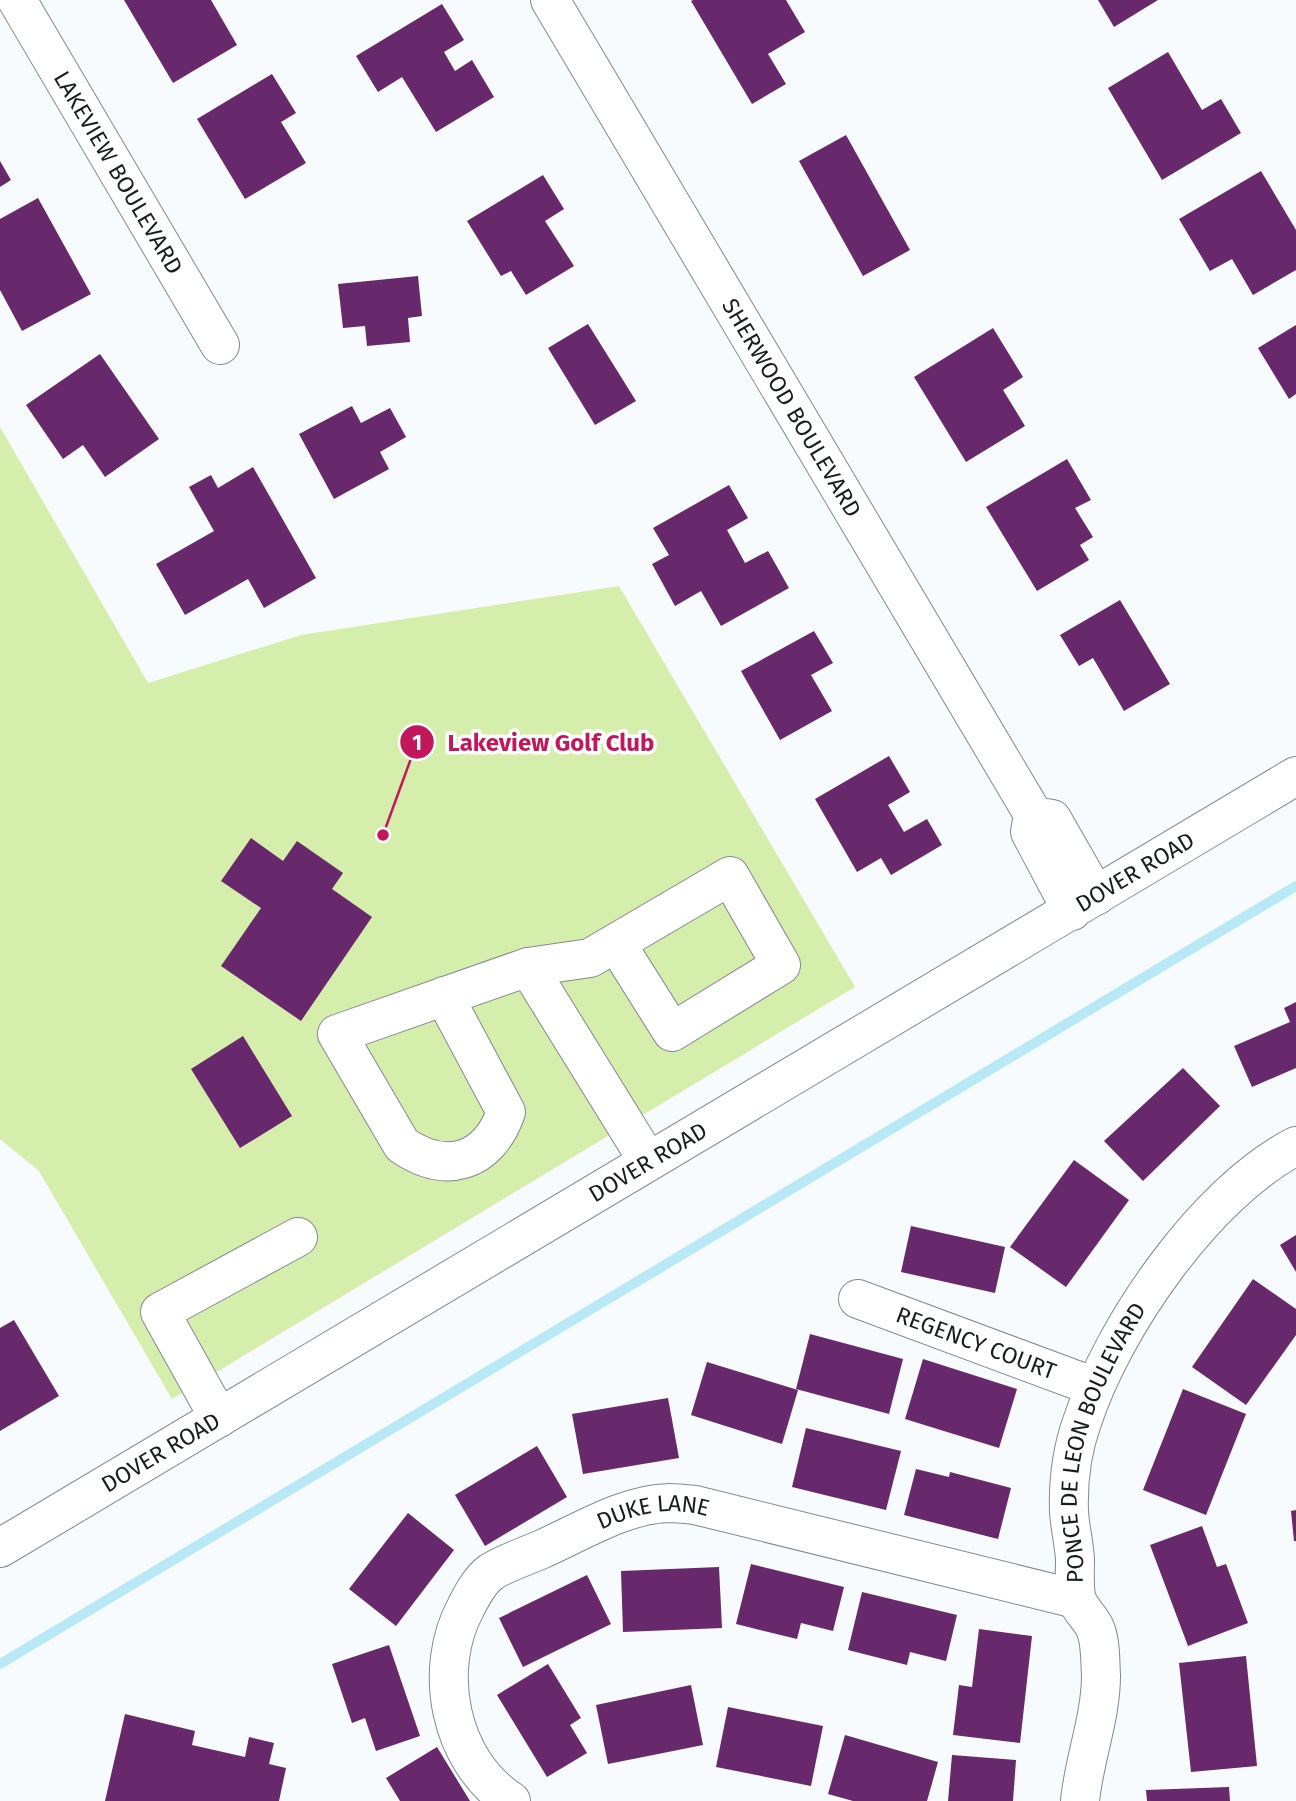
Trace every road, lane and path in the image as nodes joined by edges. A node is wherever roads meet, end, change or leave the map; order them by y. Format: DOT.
graph roads {
  1 [pos="17,0"];
  2 [pos="550,0"];
  3 [pos="220,345"];
  4 [pos="1296,776"];
  5 [pos="1084,904"];
  6 [pos="616,943"];
  7 [pos="528,967"];
  8 [pos="444,996"];
  9 [pos="1296,1146"];
  10 [pos="648,1161"];
  11 [pos="298,1237"];
  12 [pos="858,1299"];
  13 [pos="1095,1387"];
  14 [pos="219,1418"];
  15 [pos="0,1548"];
  16 [pos="1076,1599"];
  17 [pos="511,1801"];
  18 [pos="1080,1801"];
  1 -- 3 [label="street, LAKEVIEW BOULEVARD"];
  2 -- 5 [label="street, SHERWOOD BOULEVARD"];
  4 -- 5 [label="street, DOVER ROAD"];
  5 -- 10 [label="street, DOVER ROAD"];
  6 -- 7 [label="street"];
  7 -- 8 [label="street"];
  7 -- 10 [label="street"];
  8 -- 8 [label="street"];
  9 -- 13 [label="street, PONCE DE LEON BOULEVARD"];
  10 -- 14 [label="street, DOVER ROAD"];
  11 -- 14 [label="street"];
  12 -- 13 [label="street, REGENCY COURT"];
  13 -- 16 [label="street, PONCE DE LEON BOULEVARD"];
  14 -- 15 [label="street, DOVER ROAD"];
  16 -- 17 [label="street, DUKE LANE"];
  16 -- 18 [label="street, PONCE DE LEON BOULEVARD"];
}
